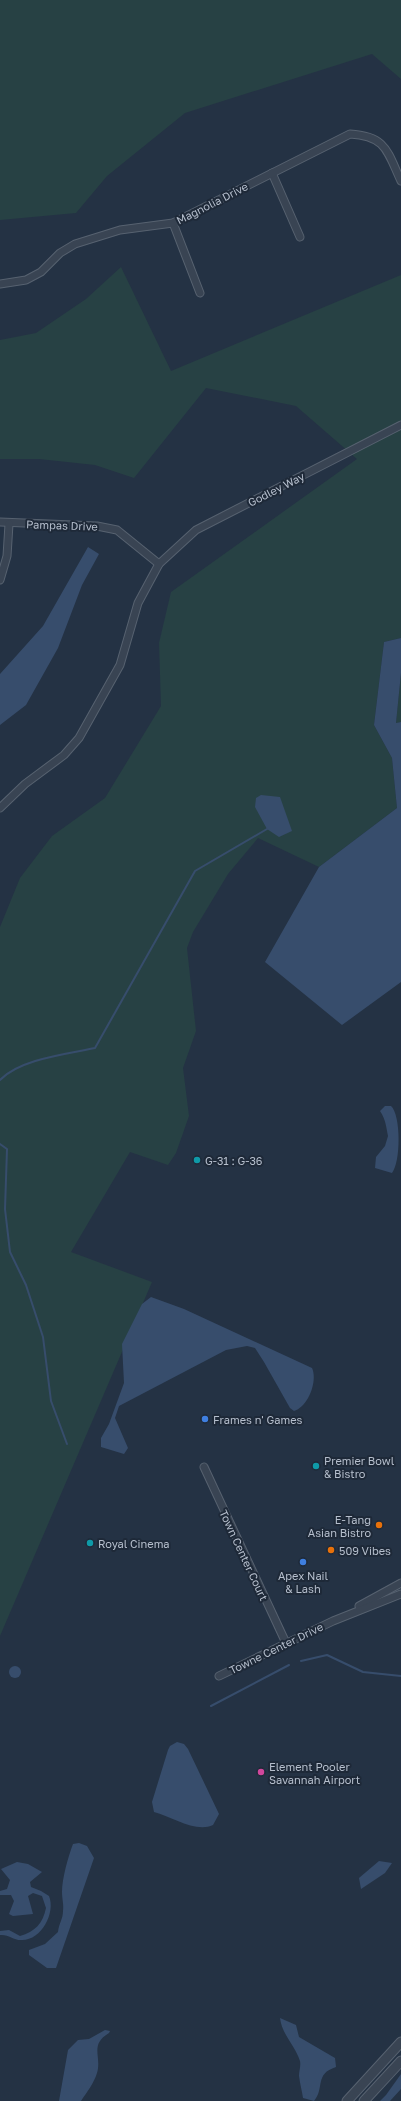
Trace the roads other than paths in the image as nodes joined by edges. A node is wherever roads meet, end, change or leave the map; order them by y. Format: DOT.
graph roads {
  1 [pos="272,173"];
  2 [pos="401,181"];
  3 [pos="173,223"];
  4 [pos="300,237"];
  5 [pos="0,284"];
  6 [pos="200,293"];
  7 [pos="401,425"];
  8 [pos="0,522"];
  9 [pos="9,524"];
  10 [pos="159,564"];
  11 [pos="0,580"];
  12 [pos="0,808"];
  13 [pos="204,1467"];
  14 [pos="401,1583"];
  15 [pos="401,1594"];
  16 [pos="333,1620"];
  17 [pos="286,1643"];
  18 [pos="219,1676"];
  19 [pos="401,2042"];
  20 [pos="401,2061"];
  21 [pos="347,2101"];
  22 [pos="364,2101"];
  1 -- 2 [label="street, Magnolia Drive"];
  1 -- 3 [label="street, Magnolia Drive"];
  1 -- 4 [label="street"];
  3 -- 5 [label="street, Magnolia Drive"];
  3 -- 6 [label="street"];
  7 -- 10 [label="street, Godley Way"];
  8 -- 9 [label="street, Pampas Drive"];
  9 -- 10 [label="street, Pampas Drive"];
  9 -- 11 [label="street"];
  10 -- 12 [label="street, Godley Way"];
  13 -- 17 [label="street, Town Center Court"];
  14 -- 16 [label="street, Towne Center Drive"];
  15 -- 16 [label="street, Towne Center Drive"];
  16 -- 17 [label="street, Towne Center Drive"];
  17 -- 18 [label="street, Towne Center Drive"];
  19 -- 21 [label="street"];
  20 -- 22 [label="street"];
}
